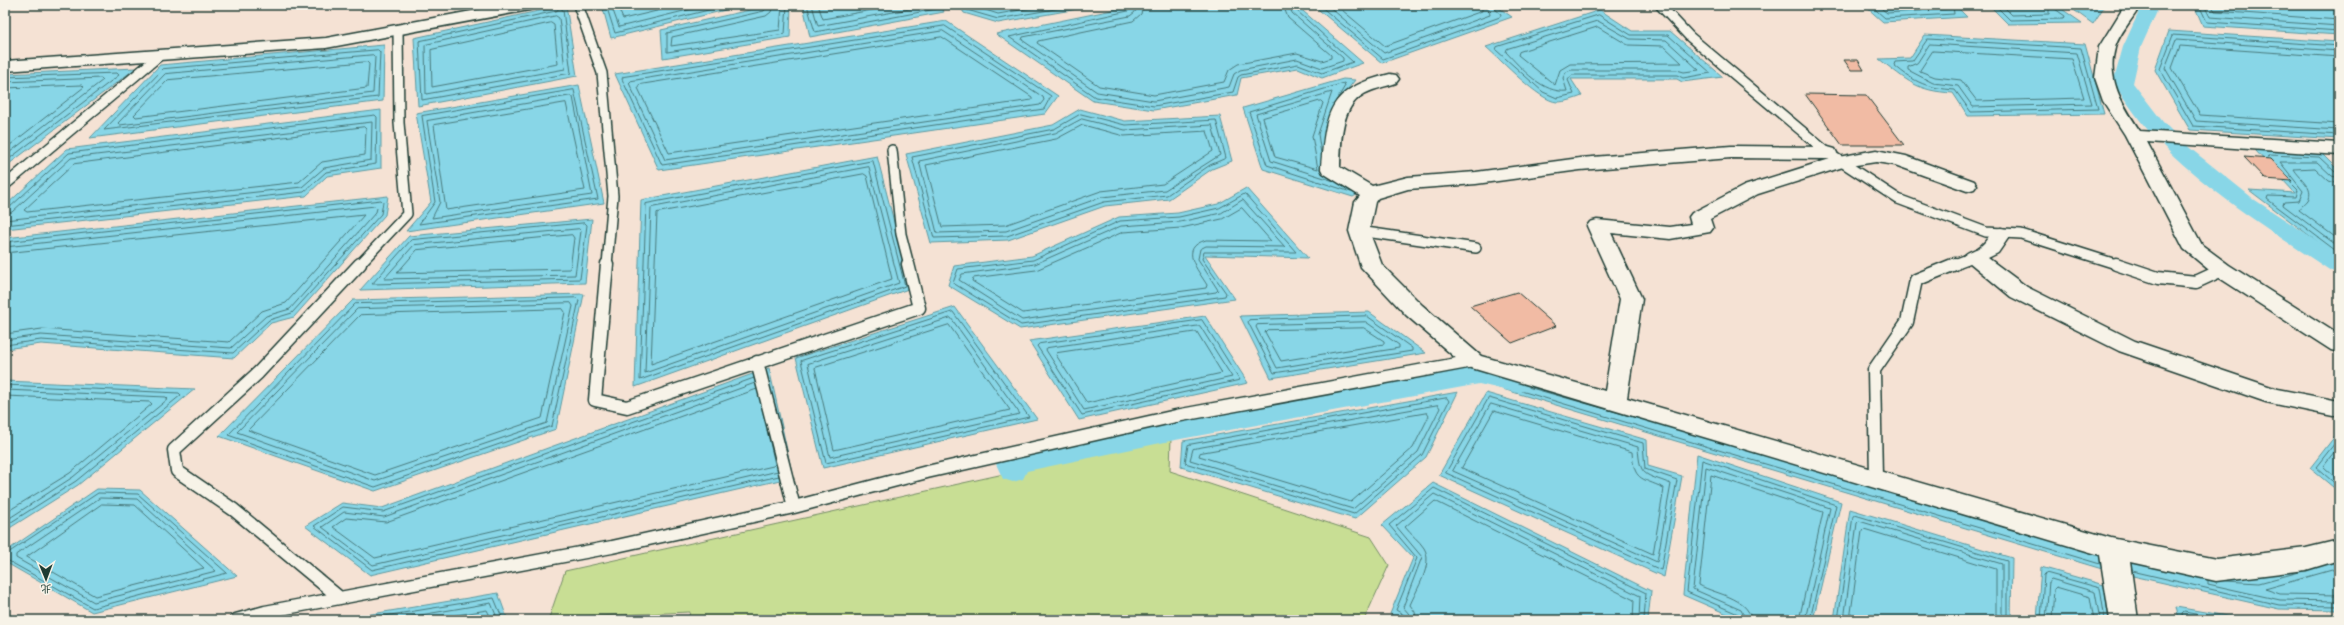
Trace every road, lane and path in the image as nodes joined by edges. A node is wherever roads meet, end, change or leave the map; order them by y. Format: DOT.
graph roads {
  1 [pos="529,5"];
  2 [pos="578,5"];
  3 [pos="1660,5"];
  4 [pos="2133,5"];
  5 [pos="398,30"];
  6 [pos="159,56"];
  7 [pos="5,66"];
  8 [pos="1390,79"];
  9 [pos="2136,136"];
  10 [pos="2339,149"];
  11 [pos="892,150"];
  12 [pos="1834,158"];
  13 [pos="5,185"];
  14 [pos="1967,185"];
  15 [pos="1371,194"];
  16 [pos="1359,231"];
  17 [pos="2001,234"];
  18 [pos="1476,248"];
  19 [pos="1973,257"];
  20 [pos="2222,270"];
  21 [pos="2339,345"];
  22 [pos="1473,361"];
  23 [pos="757,362"];
  24 [pos="1615,401"];
  25 [pos="2333,408"];
  26 [pos="1876,478"];
  27 [pos="794,507"];
  28 [pos="2339,550"];
  29 [pos="2115,564"];
  30 [pos="340,598"];
  31 [pos="236,620"];
  32 [pos="2124,620"];
  1 -- 5 [label="street"];
  2 -- 23 [label="lane"];
  3 -- 12 [label="lane"];
  4 -- 20 [label="street"];
  5 -- 6 [label="street"];
  5 -- 30 [label="lane"];
  6 -- 7 [label="street"];
  6 -- 13 [label="lane"];
  8 -- 15 [label="street"];
  9 -- 10 [label="street"];
  11 -- 23 [label="lane"];
  12 -- 14 [label="street"];
  12 -- 15 [label="street"];
  12 -- 17 [label="lane"];
  12 -- 24 [label="street"];
  15 -- 16 [label="street"];
  16 -- 18 [label="lane"];
  16 -- 22 [label="street"];
  17 -- 19 [label="street"];
  17 -- 20 [label="lane"];
  19 -- 25 [label="street"];
  19 -- 26 [label="lane"];
  20 -- 21 [label="street"];
  22 -- 24 [label="street"];
  22 -- 27 [label="lane"];
  23 -- 27 [label="lane"];
  24 -- 26 [label="street"];
  26 -- 29 [label="street"];
  27 -- 30 [label="lane"];
  28 -- 29 [label="street"];
  29 -- 32 [label="street"];
  30 -- 31 [label="lane"];
}
